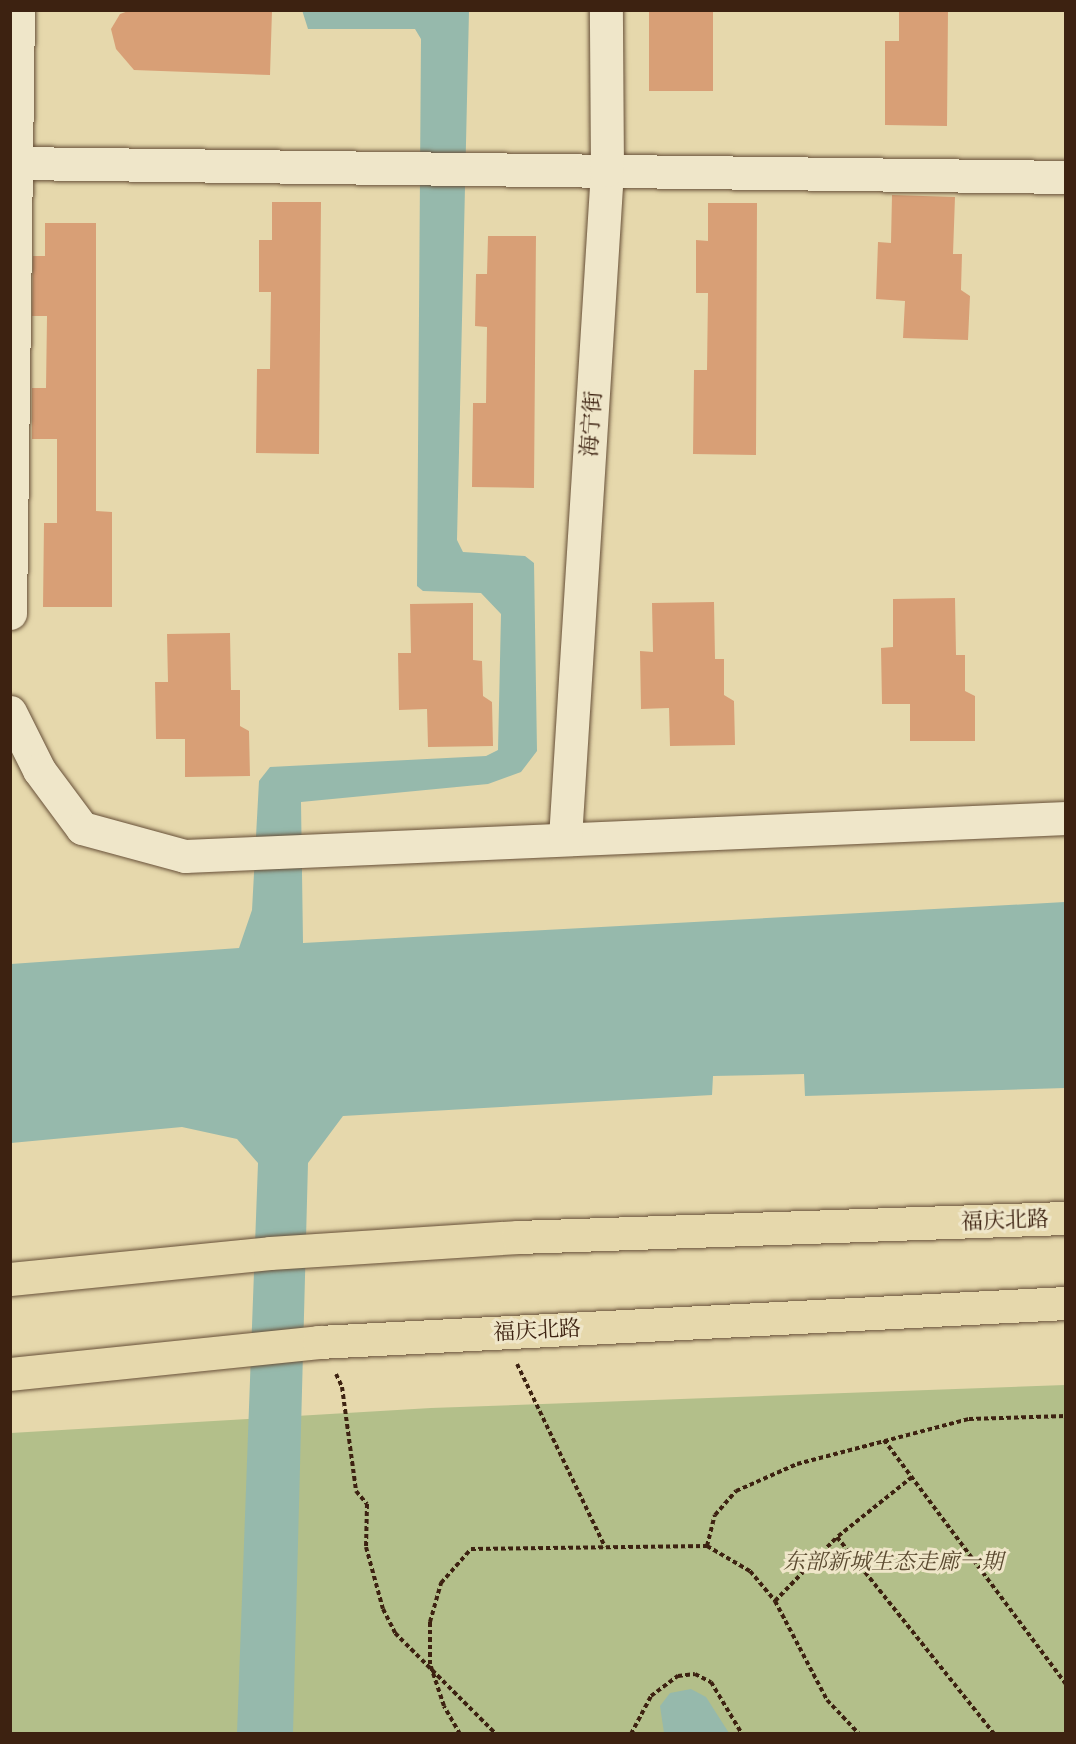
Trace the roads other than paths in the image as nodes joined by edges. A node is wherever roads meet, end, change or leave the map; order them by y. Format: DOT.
graph roads {
  1 [pos="18,10"];
  2 [pos="606,10"];
  3 [pos="15,164"];
  4 [pos="607,170"];
  5 [pos="1065,177"];
  6 [pos="10,613"];
  7 [pos="10,712"];
  8 [pos="1065,818"];
  9 [pos="565,838"];
  10 [pos="1065,1218"];
  11 [pos="10,1279"];
  12 [pos="1065,1303"];
  13 [pos="10,1374"];
  1 -- 3 [label="street"];
  2 -- 4 [label="street, 海宁街"];
  3 -- 4 [label="street"];
  3 -- 6 [label="street"];
  4 -- 5 [label="street"];
  4 -- 9 [label="street, 海宁街"];
  7 -- 9 [label="street"];
  8 -- 9 [label="street"];
  10 -- 11 [label="main road, 福庆北路"];
  12 -- 13 [label="main road, 福庆北路"];
}
